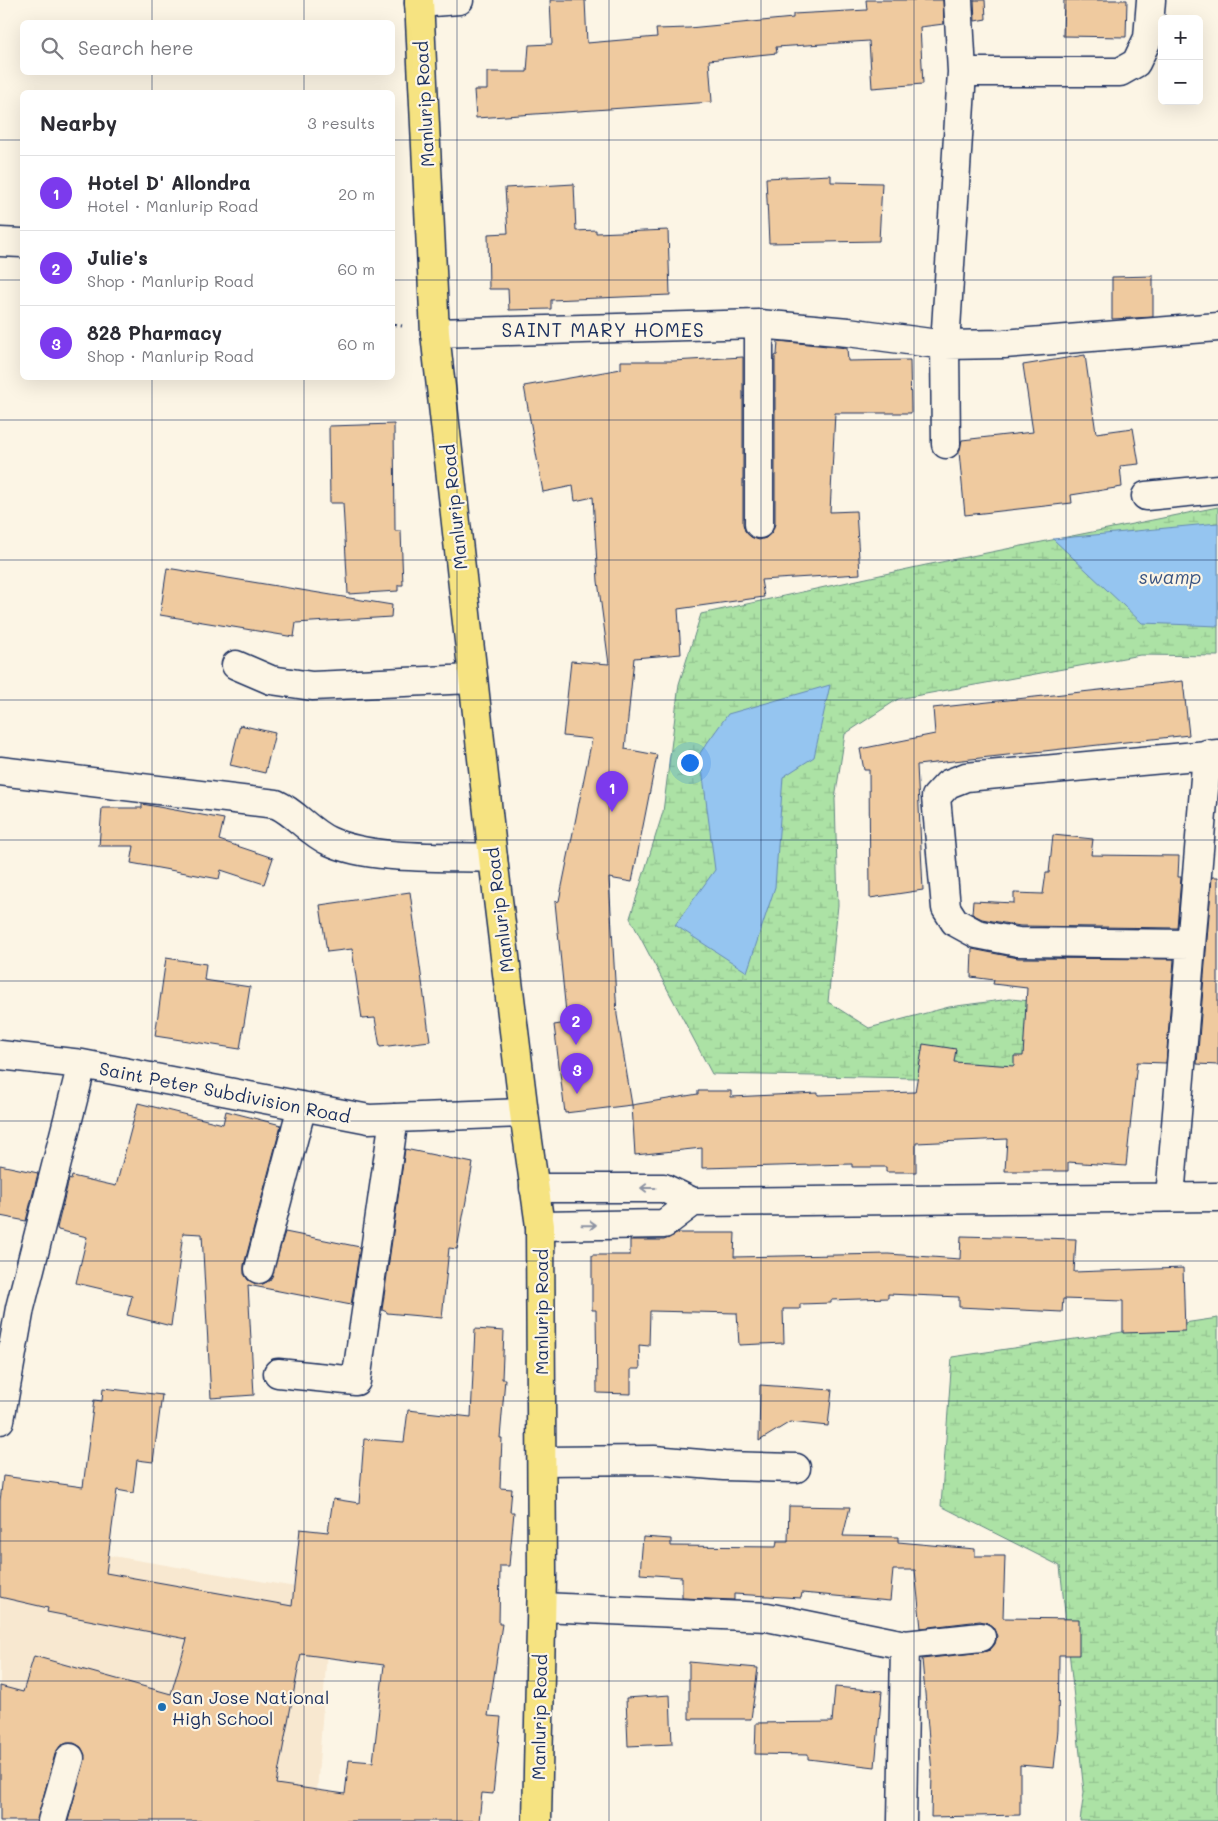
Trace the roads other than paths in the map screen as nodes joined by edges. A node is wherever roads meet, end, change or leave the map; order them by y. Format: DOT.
graph roads {
  1 [pos="459,0"];
  2 [pos="958,0"];
  3 [pos="1151,0"];
  4 [pos="419,1"];
  5 [pos="962,72"];
  6 [pos="0,242"];
  7 [pos="20,243"];
  8 [pos="759,324"];
  9 [pos="1218,328"];
  10 [pos="435,333"];
  11 [pos="946,345"];
  12 [pos="946,444"];
  13 [pos="1218,489"];
  14 [pos="1146,496"];
  15 [pos="759,524"];
  16 [pos="236,666"];
  17 [pos="473,679"];
  18 [pos="1213,754"];
  19 [pos="0,771"];
  20 [pos="493,858"];
  21 [pos="1190,944"];
  22 [pos="0,1055"];
  23 [pos="82,1064"];
  24 [pos="302,1106"];
  25 [pos="524,1113"];
  26 [pos="394,1118"];
  27 [pos="534,1188"];
  28 [pos="1170,1197"];
  29 [pos="1218,1197"];
  30 [pos="693,1202"];
  31 [pos="540,1226"];
  32 [pos="259,1269"];
  33 [pos="10,1306"];
  34 [pos="278,1373"];
  35 [pos="0,1420"];
  36 [pos="542,1461"];
  37 [pos="796,1468"];
  38 [pos="542,1608"];
  39 [pos="981,1637"];
  40 [pos="905,1645"];
  41 [pos="70,1758"];
  42 [pos="52,1821"];
  43 [pos="537,1821"];
  44 [pos="902,1821"];
  1 -- 4 [label="street"];
  2 -- 5 [label="street"];
  3 -- 5 [label="street"];
  4 -- 10 [label="main road, Manlurip Road"];
  5 -- 11 [label="street"];
  6 -- 7 [label="street"];
  8 -- 10 [label="street"];
  8 -- 11 [label="street"];
  8 -- 15 [label="street"];
  9 -- 11 [label="street"];
  10 -- 17 [label="main road, Manlurip Road"];
  11 -- 12 [label="street"];
  13 -- 14 [label="street"];
  16 -- 17 [label="street"];
  17 -- 20 [label="main road, Manlurip Road"];
  18 -- 21 [label="street"];
  18 -- 21 [label="street"];
  19 -- 20 [label="street"];
  20 -- 25 [label="main road, Manlurip Road"];
  21 -- 28 [label="street"];
  22 -- 23 [label="street"];
  23 -- 24 [label="street, Saint Peter Subdivision Road"];
  23 -- 33 [label="street, Saint Peter Subdivision Road"];
  24 -- 26 [label="street, Saint Peter Subdivision Road"];
  24 -- 32 [label="street"];
  25 -- 26 [label="street, Saint Peter Subdivision Road"];
  25 -- 27 [label="main road, Manlurip Road"];
  26 -- 34 [label="street"];
  30 -- 27 [label="street, one-way"];
  27 -- 31 [label="main road, Manlurip Road"];
  28 -- 29 [label="street"];
  28 -- 30 [label="street"];
  31 -- 30 [label="street, one-way"];
  31 -- 36 [label="main road, Manlurip Road"];
  33 -- 35 [label="street, Saint Peter Subdivision Road"];
  36 -- 37 [label="street"];
  36 -- 38 [label="main road, Manlurip Road"];
  38 -- 40 [label="street"];
  38 -- 43 [label="main road, Manlurip Road"];
  39 -- 40 [label="street"];
  40 -- 44 [label="street"];
  41 -- 42 [label="street"];
}
